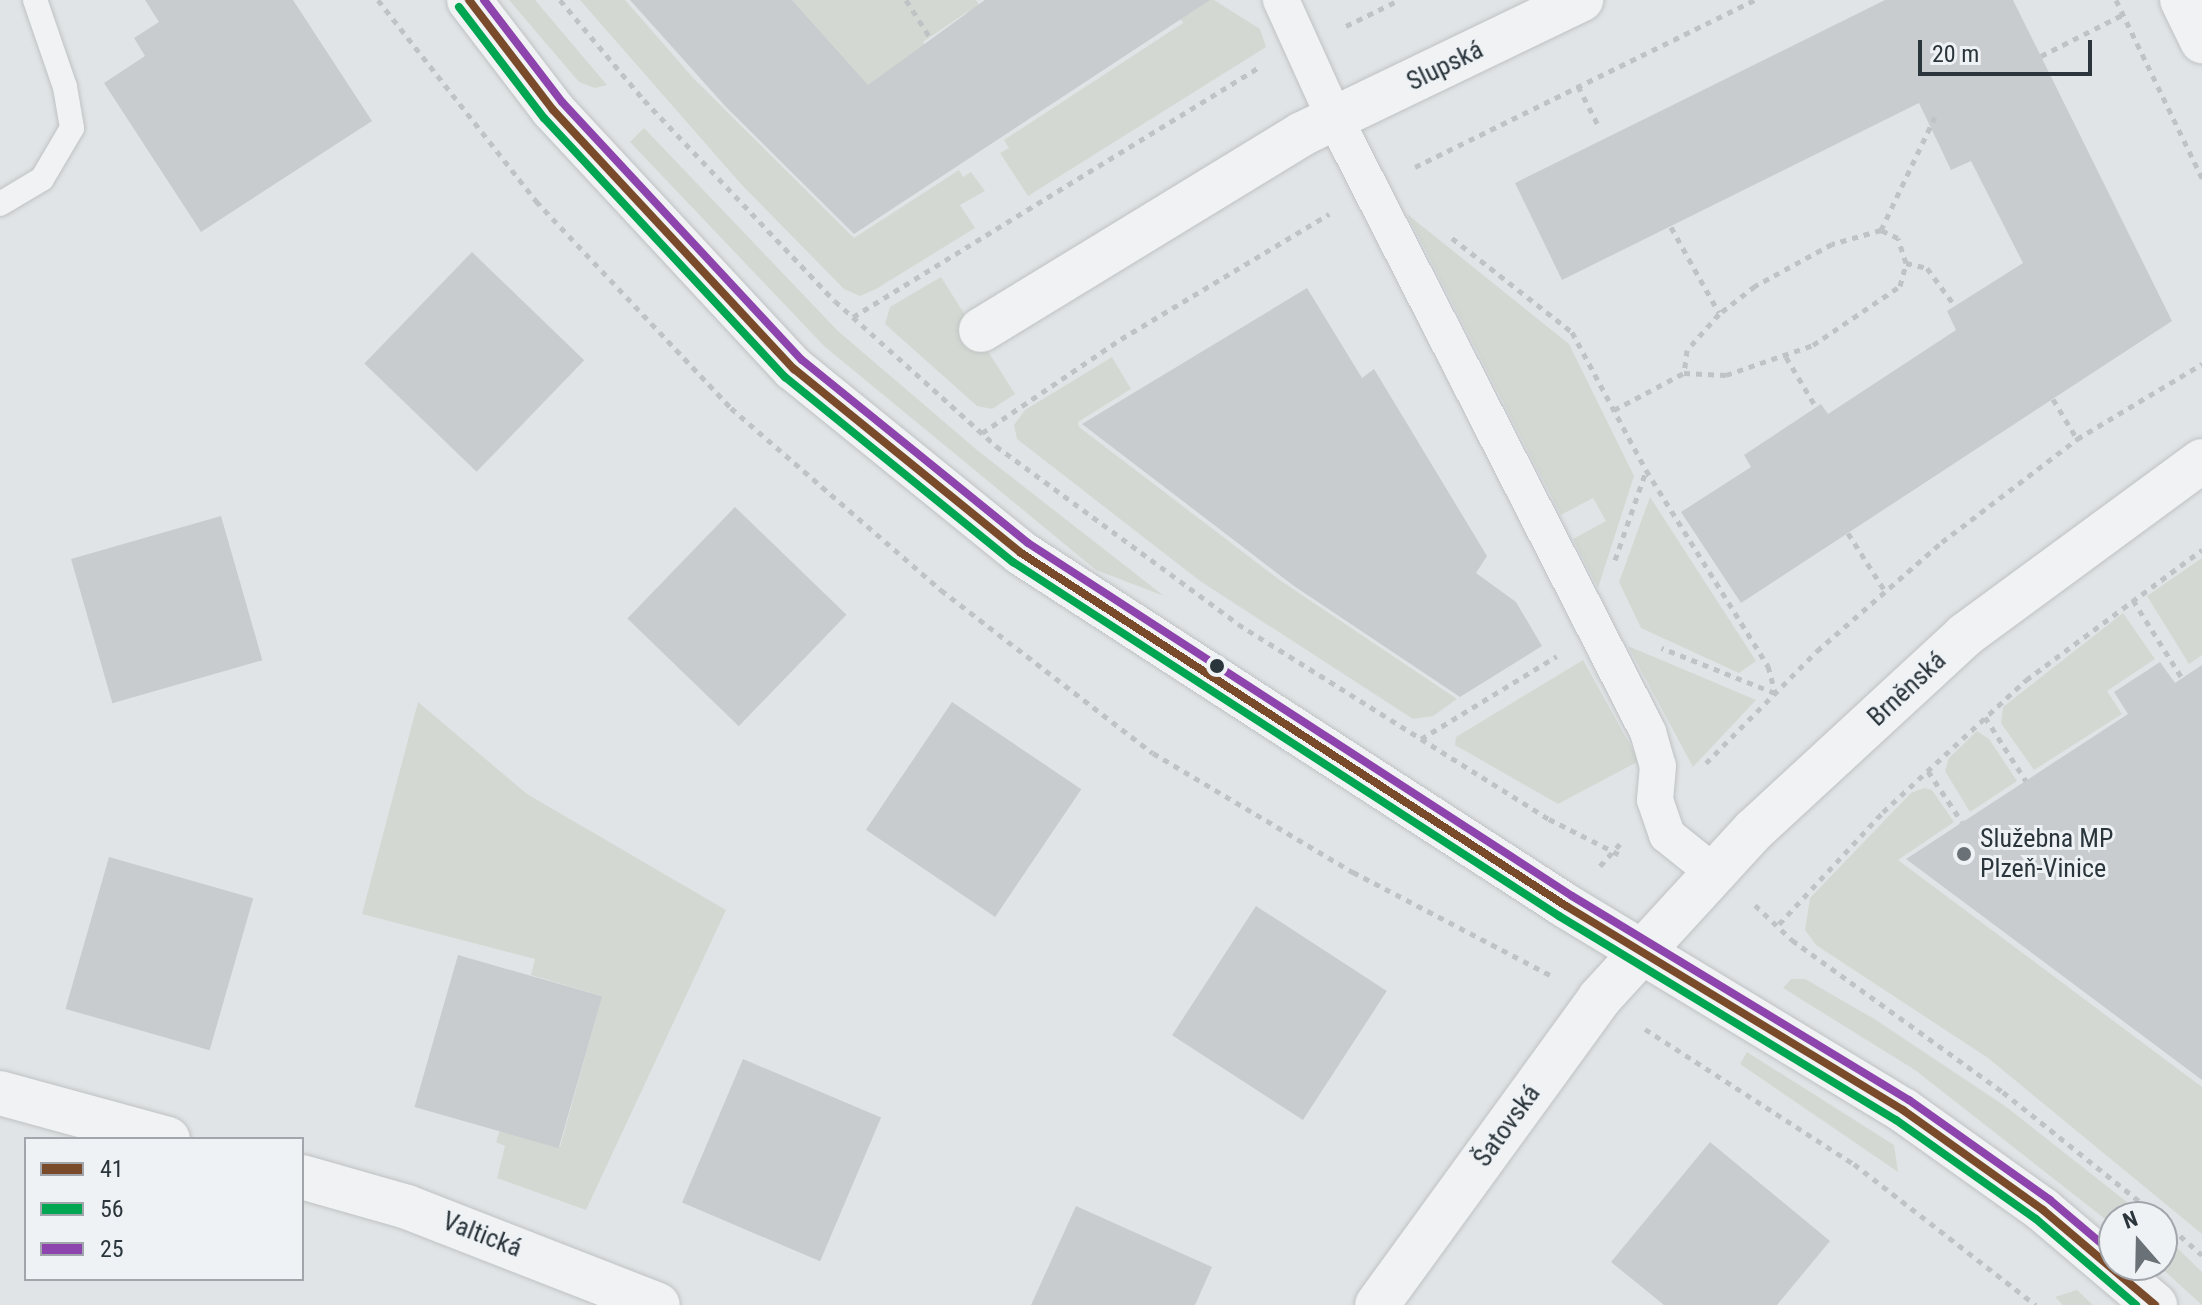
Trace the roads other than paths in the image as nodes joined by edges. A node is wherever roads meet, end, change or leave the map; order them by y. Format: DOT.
graph roads {
  1 [pos="35,0"];
  2 [pos="469,0"];
  3 [pos="1281,0"];
  4 [pos="1581,0"];
  5 [pos="2182,0"];
  6 [pos="2202,41"];
  7 [pos="1335,119"];
  8 [pos="0,204"];
  9 [pos="981,330"];
  10 [pos="2202,461"];
  11 [pos="1717,875"];
  12 [pos="1641,949"];
  13 [pos="0,1093"];
  14 [pos="161,1137"];
  15 [pos="304,1178"];
  16 [pos="658,1305"];
  17 [pos="1377,1305"];
  18 [pos="2155,1305"];
  1 -- 8 [label="lane"];
  2 -- 12 [label="street"];
  3 -- 7 [label="street"];
  4 -- 7 [label="street, Slupská"];
  5 -- 6 [label="street"];
  7 -- 9 [label="street, Slupská"];
  7 -- 11 [label="street"];
  10 -- 11 [label="street, Brněnská"];
  11 -- 12 [label="street, Brněnská"];
  12 -- 17 [label="street, Šatovská"];
  12 -- 18 [label="street"];
  13 -- 14 [label="street"];
  15 -- 16 [label="street, Valtická"];
}
